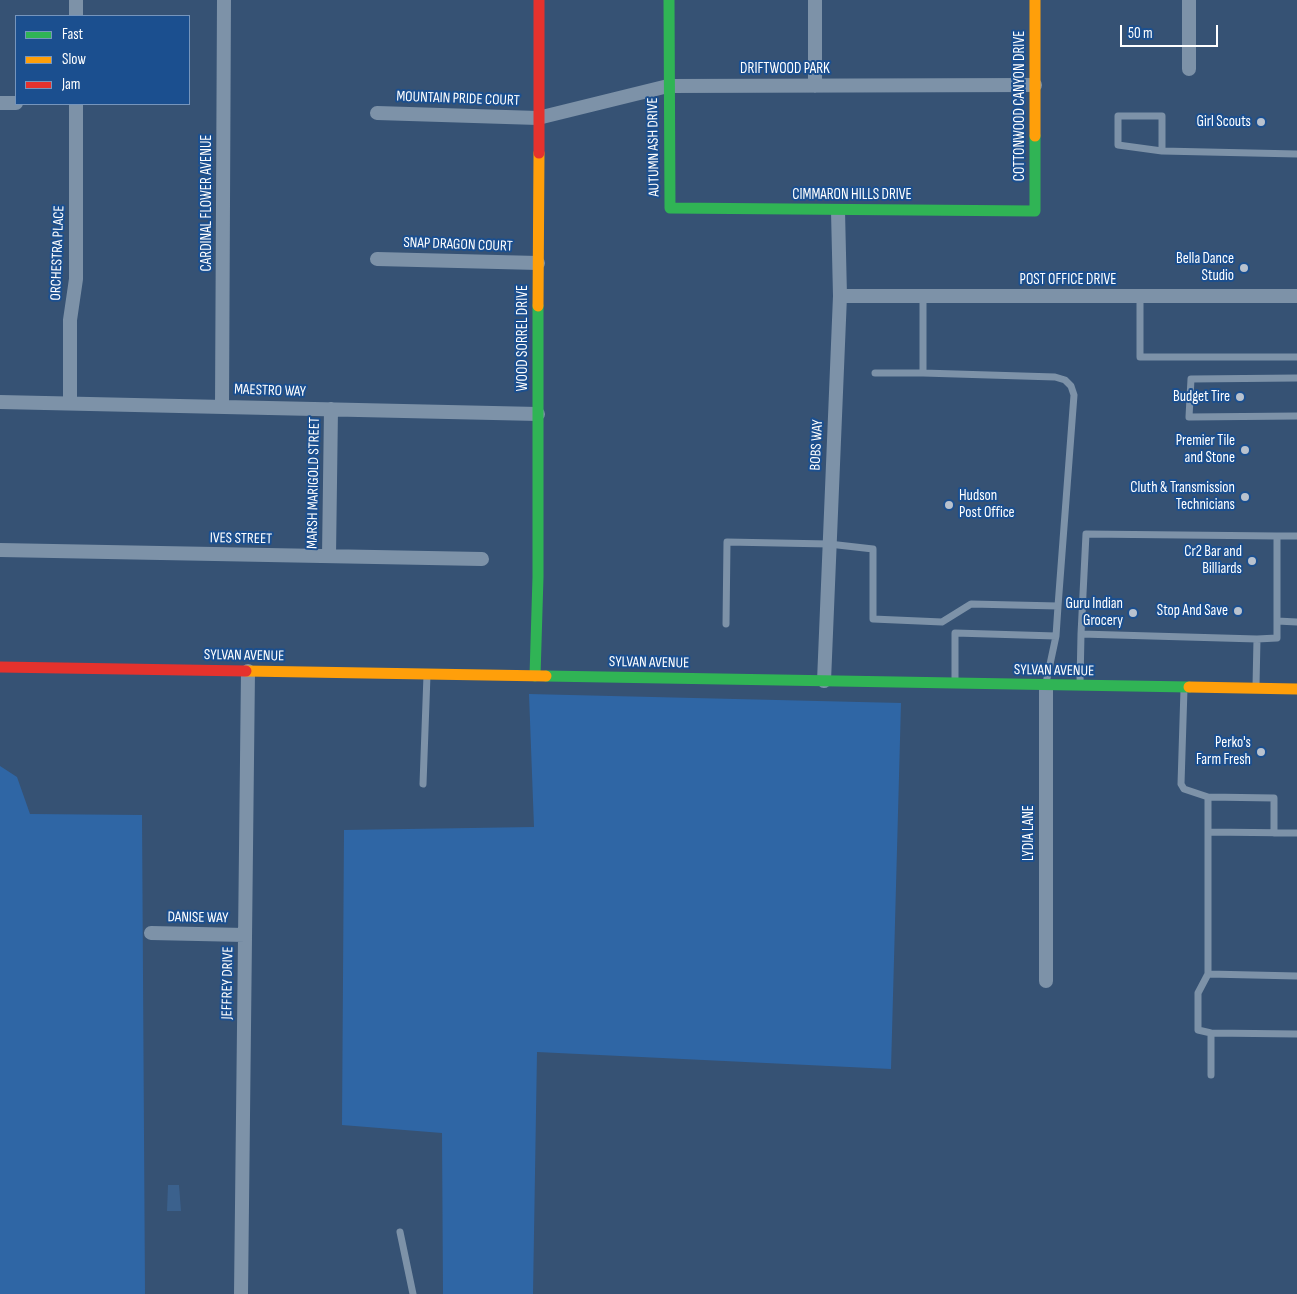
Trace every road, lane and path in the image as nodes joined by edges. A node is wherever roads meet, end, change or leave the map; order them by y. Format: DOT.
graph roads {
  1 [pos="76,0"];
  2 [pos="224,0"];
  3 [pos="539,0"];
  4 [pos="669,0"];
  5 [pos="816,0"];
  6 [pos="1035,0"];
  7 [pos="1189,0"];
  8 [pos="76,15"];
  9 [pos="1189,69"];
  10 [pos="1035,85"];
  11 [pos="668,86"];
  12 [pos="815,86"];
  13 [pos="0,103"];
  14 [pos="15,103"];
  15 [pos="76,105"];
  16 [pos="377,113"];
  17 [pos="538,118"];
  18 [pos="1162,151"];
  19 [pos="1297,154"];
  20 [pos="670,208"];
  21 [pos="838,211"];
  22 [pos="1035,211"];
  23 [pos="377,259"];
  24 [pos="538,263"];
  25 [pos="840,296"];
  26 [pos="923,296"];
  27 [pos="1140,296"];
  28 [pos="1297,296"];
  29 [pos="1297,357"];
  30 [pos="876,373"];
  31 [pos="923,374"];
  32 [pos="1297,378"];
  33 [pos="0,402"];
  34 [pos="70,402"];
  35 [pos="222,406"];
  36 [pos="332,409"];
  37 [pos="538,414"];
  38 [pos="1297,416"];
  39 [pos="1277,536"];
  40 [pos="1297,536"];
  41 [pos="829,544"];
  42 [pos="0,550"];
  43 [pos="329,556"];
  44 [pos="482,559"];
  45 [pos="1058,606"];
  46 [pos="1277,621"];
  47 [pos="1297,622"];
  48 [pos="726,624"];
  49 [pos="1080,634"];
  50 [pos="1056,636"];
  51 [pos="1258,638"];
  52 [pos="0,667"];
  53 [pos="248,672"];
  54 [pos="427,674"];
  55 [pos="535,676"];
  56 [pos="824,681"];
  57 [pos="955,684"];
  58 [pos="1046,686"];
  59 [pos="1080,686"];
  60 [pos="1184,688"];
  61 [pos="1297,688"];
  62 [pos="1256,689"];
  63 [pos="424,784"];
  64 [pos="1208,797"];
  65 [pos="1208,832"];
  66 [pos="1274,833"];
  67 [pos="1297,833"];
  68 [pos="150,933"];
  69 [pos="245,934"];
  70 [pos="1208,974"];
  71 [pos="1297,976"];
  72 [pos="1046,981"];
  73 [pos="1211,1033"];
  74 [pos="1297,1034"];
  75 [pos="1211,1075"];
  76 [pos="400,1232"];
  77 [pos="241,1294"];
  78 [pos="413,1294"];
  1 -- 8 [label="street"];
  2 -- 35 [label="street, CARDINAL FLOWER AVENUE"];
  3 -- 17 [label="street, WOOD SORREL DRIVE"];
  4 -- 11 [label="street, AUTUMN ASH DRIVE"];
  5 -- 12 [label="street"];
  6 -- 10 [label="street, COTTONWOOD CANYON DRIVE"];
  7 -- 9 [label="street"];
  10 -- 12 [label="street, DRIFTWOOD PARK"];
  10 -- 22 [label="street, COTTONWOOD CANYON DRIVE"];
  11 -- 12 [label="street, DRIFTWOOD PARK"];
  11 -- 17 [label="street, DRIFTWOOD PARK"];
  11 -- 20 [label="street, AUTUMN ASH DRIVE"];
  13 -- 14 [label="street"];
  15 -- 34 [label="street, ORCHESTRA PLACE"];
  16 -- 17 [label="street, MOUNTAIN PRIDE COURT"];
  17 -- 24 [label="street, WOOD SORREL DRIVE"];
  18 -- 18 [label="lane"];
  18 -- 19 [label="lane"];
  20 -- 21 [label="street, CIMMARON HILLS DRIVE"];
  21 -- 22 [label="street, CIMMARON HILLS DRIVE"];
  21 -- 25 [label="street, BOBS WAY"];
  23 -- 24 [label="street, SNAP DRAGON COURT"];
  24 -- 37 [label="street, WOOD SORREL DRIVE"];
  25 -- 26 [label="street, POST OFFICE DRIVE"];
  25 -- 41 [label="street, BOBS WAY"];
  26 -- 27 [label="street, POST OFFICE DRIVE"];
  26 -- 31 [label="lane"];
  27 -- 28 [label="street, POST OFFICE DRIVE"];
  27 -- 29 [label="lane"];
  30 -- 31 [label="lane"];
  31 -- 45 [label="lane"];
  32 -- 38 [label="lane"];
  33 -- 34 [label="street, MAESTRO WAY"];
  34 -- 35 [label="street, MAESTRO WAY"];
  35 -- 36 [label="street, MAESTRO WAY"];
  36 -- 37 [label="street, MAESTRO WAY"];
  36 -- 43 [label="street, MARSH MARIGOLD STREET"];
  37 -- 55 [label="street, WOOD SORREL DRIVE"];
  39 -- 40 [label="lane"];
  39 -- 46 [label="lane"];
  39 -- 49 [label="lane"];
  41 -- 45 [label="lane"];
  41 -- 48 [label="lane"];
  41 -- 56 [label="street, BOBS WAY"];
  42 -- 43 [label="street, IVES STREET"];
  43 -- 44 [label="street, IVES STREET"];
  45 -- 50 [label="lane"];
  46 -- 47 [label="lane"];
  46 -- 51 [label="lane"];
  49 -- 51 [label="lane"];
  49 -- 59 [label="lane"];
  50 -- 57 [label="lane"];
  50 -- 58 [label="lane"];
  51 -- 62 [label="lane"];
  52 -- 53 [label="street, SYLVAN AVENUE"];
  53 -- 54 [label="street, SYLVAN AVENUE"];
  53 -- 69 [label="street, JEFFREY DRIVE"];
  54 -- 55 [label="street, SYLVAN AVENUE"];
  54 -- 63 [label="lane"];
  55 -- 56 [label="street, SYLVAN AVENUE"];
  56 -- 57 [label="street, SYLVAN AVENUE"];
  57 -- 58 [label="street, SYLVAN AVENUE"];
  58 -- 59 [label="street, SYLVAN AVENUE"];
  58 -- 72 [label="street, LYDIA LANE"];
  59 -- 60 [label="street, SYLVAN AVENUE"];
  60 -- 62 [label="street, SYLVAN AVENUE"];
  60 -- 64 [label="lane"];
  61 -- 62 [label="street, SYLVAN AVENUE"];
  64 -- 65 [label="lane"];
  64 -- 66 [label="lane"];
  65 -- 66 [label="lane"];
  65 -- 70 [label="lane"];
  66 -- 67 [label="lane"];
  68 -- 69 [label="street, DANISE WAY"];
  69 -- 77 [label="street, JEFFREY DRIVE"];
  70 -- 71 [label="lane"];
  70 -- 73 [label="lane"];
  73 -- 74 [label="lane"];
  73 -- 75 [label="lane"];
  76 -- 78 [label="lane"];
}
